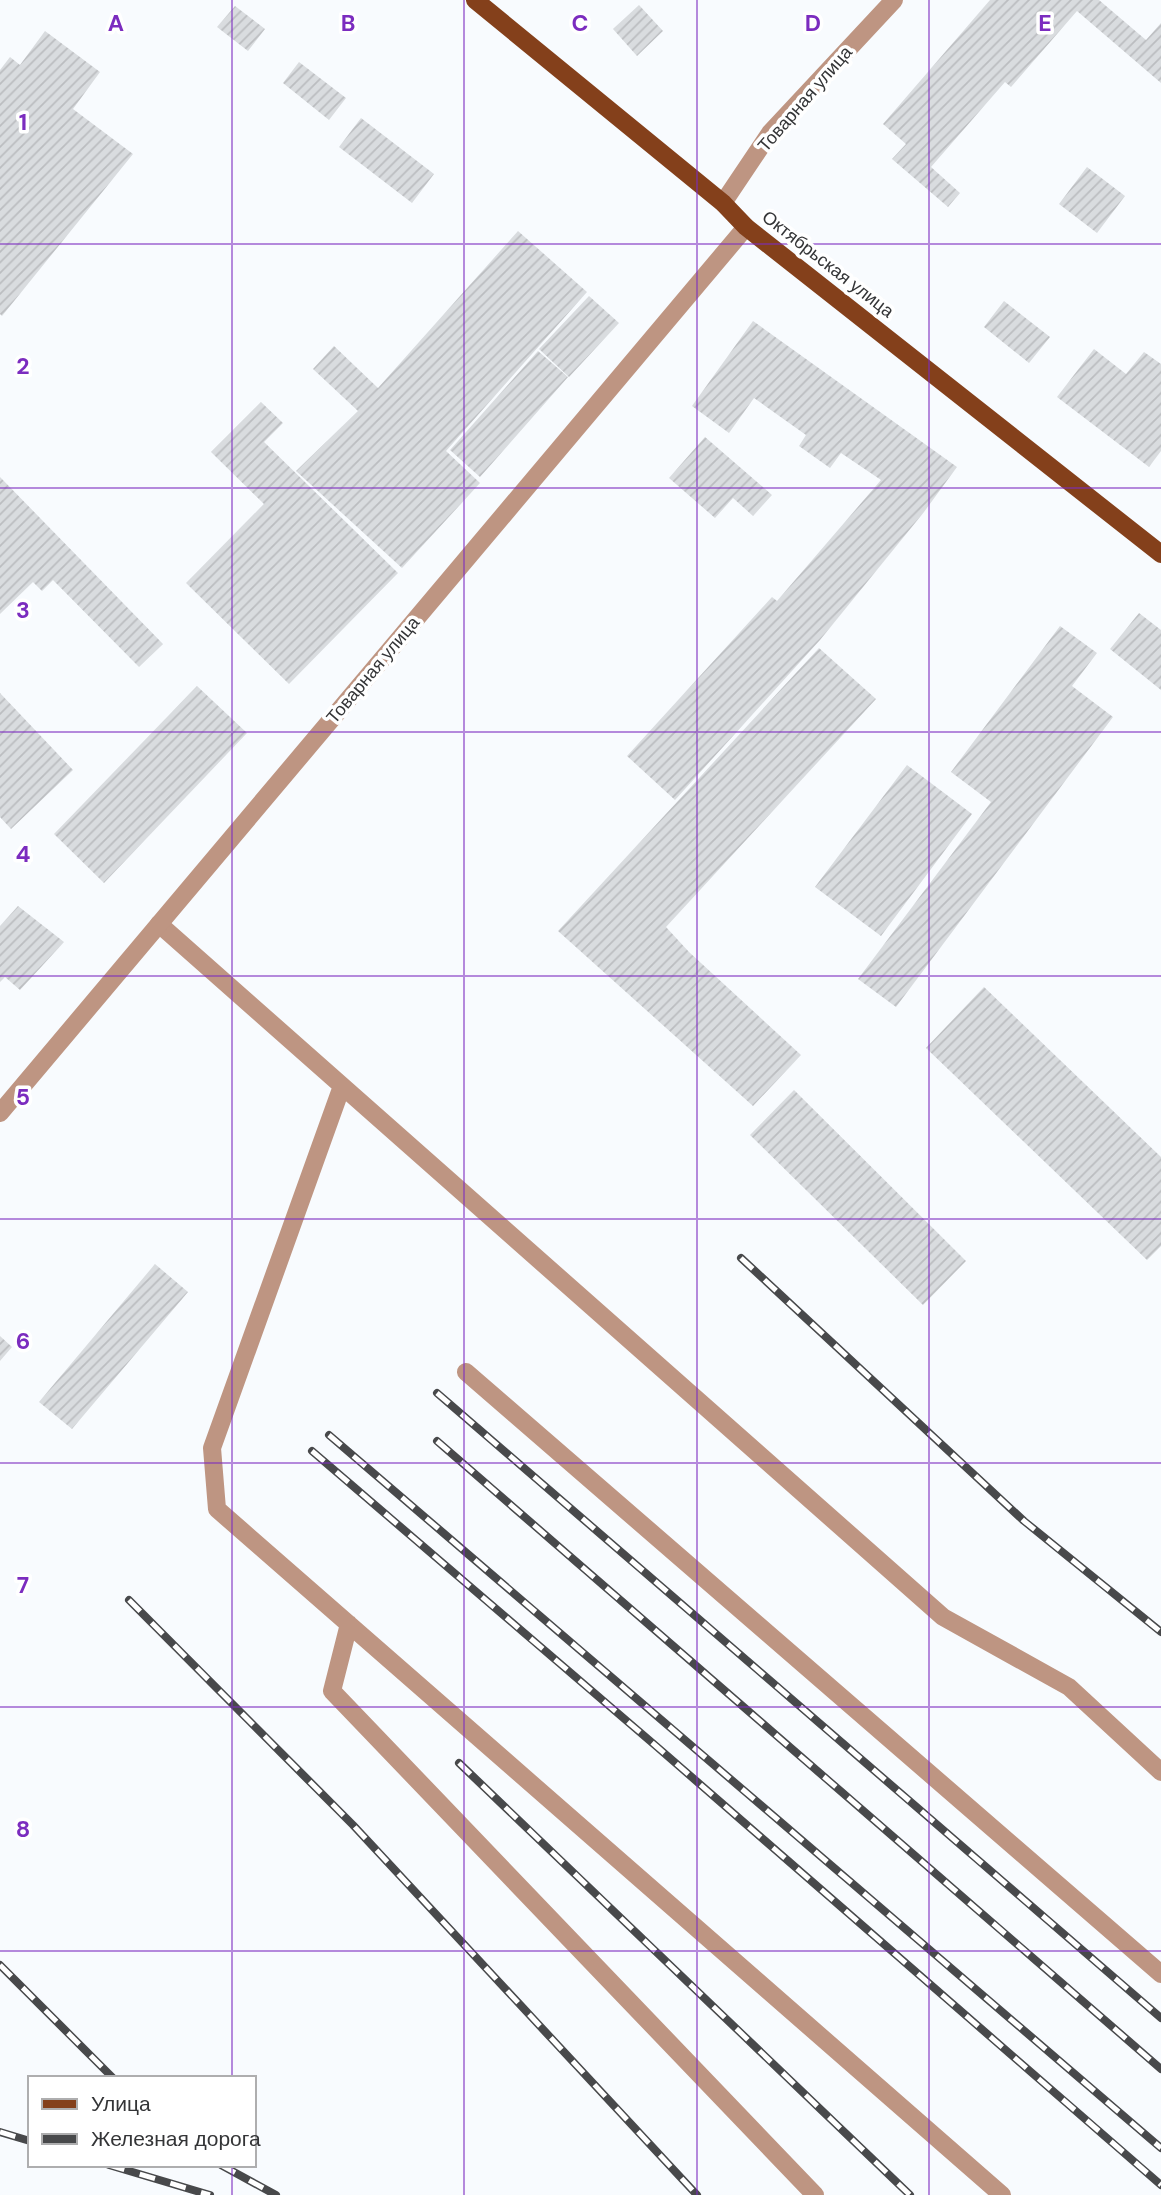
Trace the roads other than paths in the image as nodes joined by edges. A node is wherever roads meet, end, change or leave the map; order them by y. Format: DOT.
graph roads {
  1 [pos="475,0"];
  2 [pos="894,0"];
  3 [pos="723,203"];
  4 [pos="746,228"];
  5 [pos="1161,554"];
  6 [pos="159,924"];
  7 [pos="342,1086"];
  8 [pos="0,1112"];
  9 [pos="466,1372"];
  10 [pos="349,1624"];
  11 [pos="1161,1772"];
  12 [pos="1161,1974"];
  13 [pos="816,2195"];
  14 [pos="1002,2195"];
  1 -- 3 [label="main road, Октябрьская улица"];
  2 -- 3 [label="street, Товарная улица"];
  3 -- 4 [label="main road, Октябрьская улица"];
  4 -- 5 [label="main road, Октябрьская улица"];
  4 -- 6 [label="street, Товарная улица"];
  6 -- 7 [label="street"];
  6 -- 8 [label="street, Товарная улица"];
  7 -- 10 [label="street"];
  7 -- 11 [label="street"];
  9 -- 12 [label="street"];
  10 -- 13 [label="street"];
  10 -- 14 [label="street"];
}
